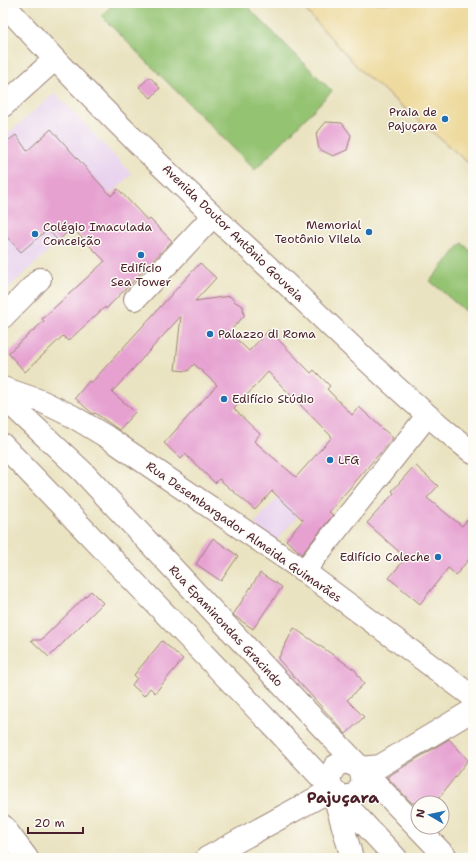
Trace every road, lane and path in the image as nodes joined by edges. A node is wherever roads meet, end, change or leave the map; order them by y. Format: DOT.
graph roads {
  1 [pos="3,3"];
  2 [pos="54,60"];
  3 [pos="3,106"];
  4 [pos="213,216"];
  5 [pos="40,279"];
  6 [pos="135,300"];
  7 [pos="3,317"];
  8 [pos="3,388"];
  9 [pos="3,397"];
  10 [pos="427,416"];
  11 [pos="3,445"];
  12 [pos="473,453"];
  13 [pos="304,571"];
  14 [pos="473,697"];
  15 [pos="473,710"];
  16 [pos="360,768"];
  17 [pos="331,790"];
  18 [pos="3,826"];
  19 [pos="3,846"];
  20 [pos="7,858"];
  21 [pos="27,858"];
  22 [pos="207,858"];
  23 [pos="352,858"];
  24 [pos="396,858"];
  25 [pos="446,858"];
  1 -- 2 [label="street, Avenida Doutor Antônio Gouveia"];
  2 -- 3 [label="street"];
  2 -- 4 [label="street, Avenida Doutor Antônio Gouveia"];
  4 -- 6 [label="street"];
  4 -- 10 [label="street, Avenida Doutor Antônio Gouveia"];
  5 -- 7 [label="street"];
  8 -- 13 [label="street, Rua Desembargador Almeida Guimarães"];
  9 -- 16 [label="street, Rua Epaminondas Gracindo"];
  10 -- 12 [label="street, Avenida Doutor Antônio Gouveia"];
  10 -- 13 [label="street"];
  11 -- 17 [label="street"];
  13 -- 14 [label="street, Rua Desembargador Almeida Guimarães"];
  15 -- 16 [label="street"];
  16 -- 17 [label="street"];
  16 -- 25 [label="street, Rua Epaminondas Gracindo"];
  17 -- 22 [label="street"];
  17 -- 23 [label="street"];
  17 -- 24 [label="street"];
  18 -- 21 [label="street"];
  19 -- 20 [label="street"];
}
